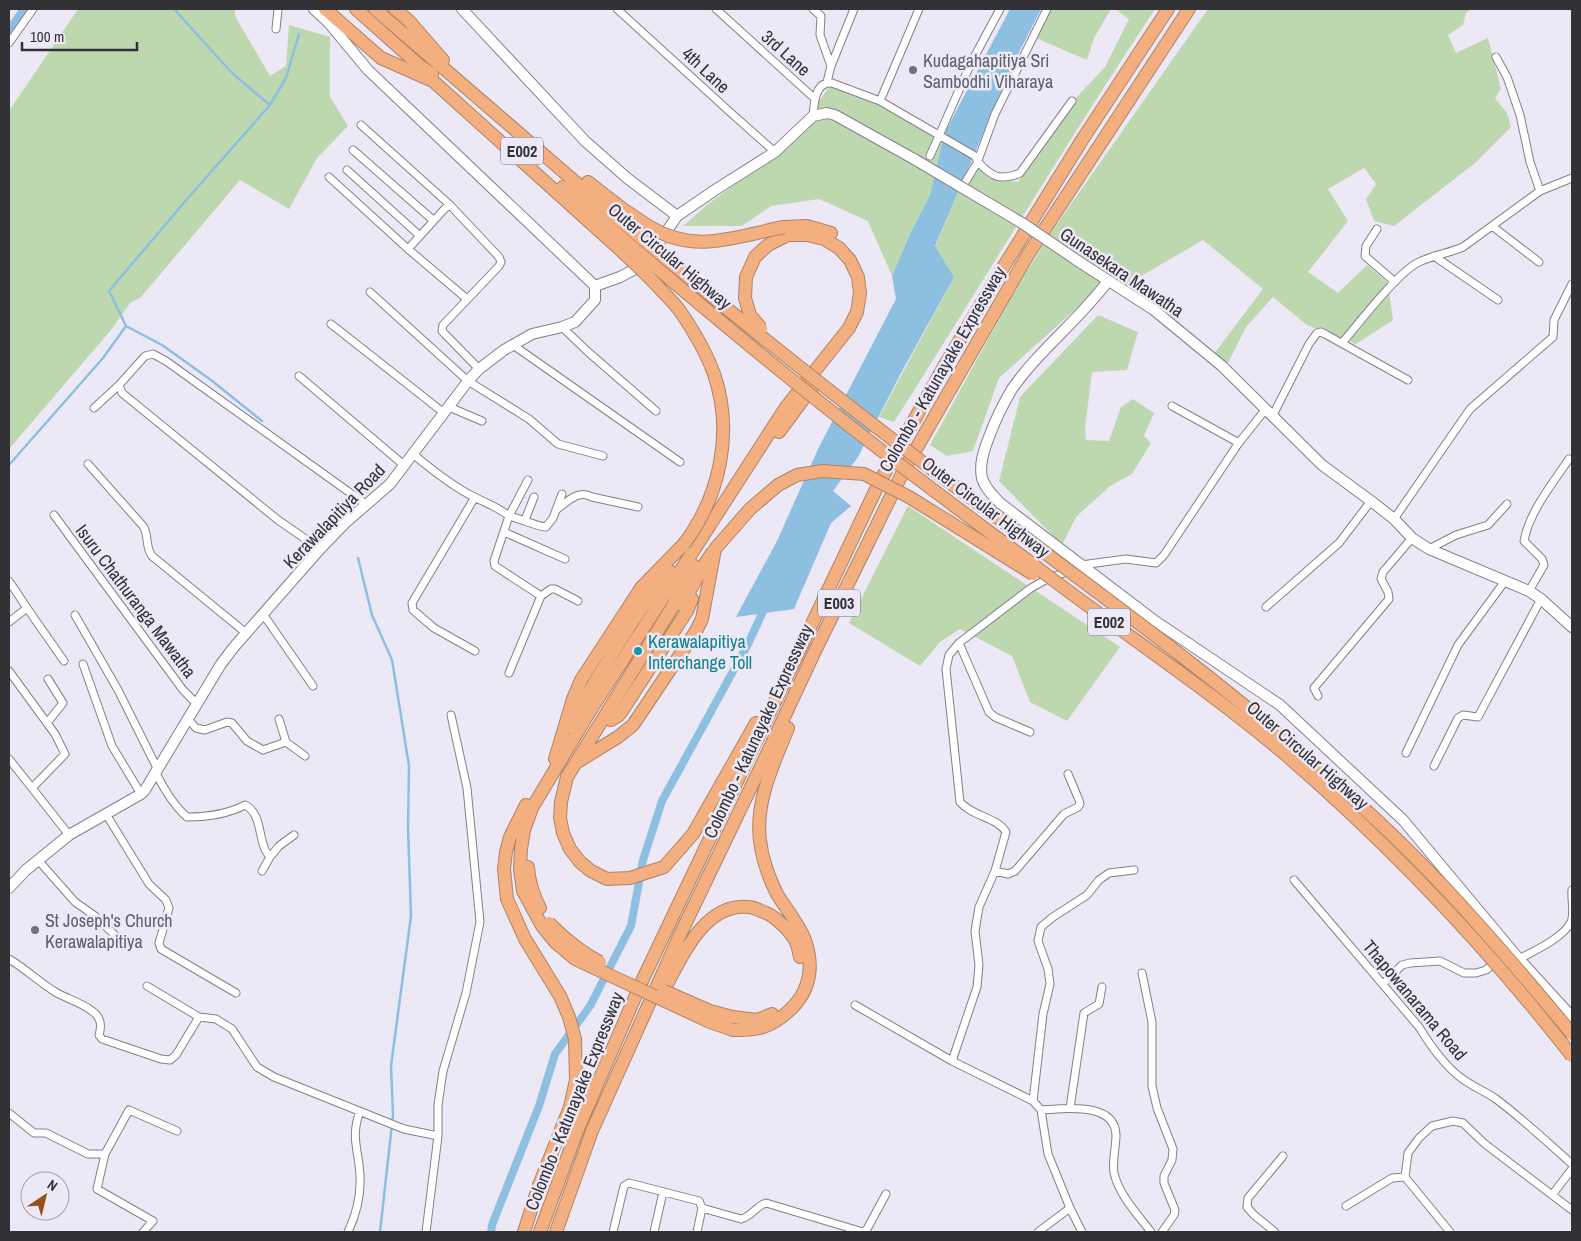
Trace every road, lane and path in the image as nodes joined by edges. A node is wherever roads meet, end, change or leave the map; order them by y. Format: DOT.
graph roads {
  1 [pos="33,9"];
  2 [pos="278,9"];
  3 [pos="314,9"];
  4 [pos="325,9"];
  5 [pos="335,9"];
  6 [pos="345,9"];
  7 [pos="356,9"];
  8 [pos="364,9"];
  9 [pos="375,9"];
  10 [pos="383,9"];
  11 [pos="395,9"];
  12 [pos="462,9"];
  13 [pos="617,9"];
  14 [pos="716,9"];
  15 [pos="813,9"];
  16 [pos="854,9"];
  17 [pos="919,9"];
  18 [pos="1000,9"];
  19 [pos="1047,9"];
  20 [pos="1168,9"];
  21 [pos="1189,9"];
  22 [pos="822,12"];
  23 [pos="276,29"];
  24 [pos="9,43"];
  25 [pos="1496,57"];
  26 [pos="420,66"];
  27 [pos="831,66"];
  28 [pos="436,74"];
  29 [pos="827,82"];
  30 [pos="814,98"];
  31 [pos="880,101"];
  32 [pos="1072,101"];
  33 [pos="813,116"];
  34 [pos="361,126"];
  35 [pos="943,137"];
  36 [pos="353,150"];
  37 [pos="776,152"];
  38 [pos="930,156"];
  39 [pos="976,160"];
  40 [pos="347,170"];
  41 [pos="329,177"];
  42 [pos="1572,178"];
  43 [pos="966,181"];
  44 [pos="1540,191"];
  45 [pos="449,204"];
  46 [pos="677,216"];
  47 [pos="432,220"];
  48 [pos="614,222"];
  49 [pos="1492,226"];
  50 [pos="1377,229"];
  51 [pos="419,235"];
  52 [pos="408,249"];
  53 [pos="1434,256"];
  54 [pos="1539,262"];
  55 [pos="1108,281"];
  56 [pos="1395,282"];
  57 [pos="1572,284"];
  58 [pos="595,286"];
  59 [pos="370,292"];
  60 [pos="467,299"];
  61 [pos="1498,300"];
  62 [pos="330,324"];
  63 [pos="562,327"];
  64 [pos="1342,343"];
  65 [pos="512,345"];
  66 [pos="479,369"];
  67 [pos="299,376"];
  68 [pos="468,380"];
  69 [pos="1408,380"];
  70 [pos="119,385"];
  71 [pos="1172,406"];
  72 [pos="94,408"];
  73 [pos="447,410"];
  74 [pos="656,411"];
  75 [pos="856,412"];
  76 [pos="1269,413"];
  77 [pos="482,421"];
  78 [pos="1239,443"];
  79 [pos="413,454"];
  80 [pos="603,456"];
  81 [pos="1569,459"];
  82 [pos="680,462"];
  83 [pos="88,464"];
  84 [pos="404,466"];
  85 [pos="528,480"];
  86 [pos="562,494"];
  87 [pos="475,497"];
  88 [pos="534,497"];
  89 [pos="1371,501"];
  90 [pos="1507,504"];
  91 [pos="368,505"];
  92 [pos="638,507"];
  93 [pos="556,510"];
  94 [pos="54,515"];
  95 [pos="509,516"];
  96 [pos="525,520"];
  97 [pos="1394,520"];
  98 [pos="504,532"];
  99 [pos="1412,538"];
  100 [pos="688,547"];
  101 [pos="320,549"];
  102 [pos="715,549"];
  103 [pos="1430,549"];
  104 [pos="565,559"];
  105 [pos="693,565"];
  106 [pos="1080,565"];
  107 [pos="9,581"];
  108 [pos="1505,581"];
  109 [pos="698,585"];
  110 [pos="1529,591"];
  111 [pos="541,596"];
  112 [pos="1541,599"];
  113 [pos="578,601"];
  114 [pos="838,604"];
  115 [pos="1266,607"];
  116 [pos="27,608"];
  117 [pos="1094,612"];
  118 [pos="263,614"];
  119 [pos="75,615"];
  120 [pos="9,622"];
  121 [pos="1572,628"];
  122 [pos="808,631"];
  123 [pos="246,633"];
  124 [pos="959,643"];
  125 [pos="476,651"];
  126 [pos="64,661"];
  127 [pos="83,664"];
  128 [pos="9,671"];
  129 [pos="509,673"];
  130 [pos="48,679"];
  131 [pos="314,686"];
  132 [pos="1318,696"];
  133 [pos="196,704"];
  134 [pos="451,715"];
  135 [pos="279,718"];
  136 [pos="188,719"];
  137 [pos="611,720"];
  138 [pos="47,722"];
  139 [pos="1030,732"];
  140 [pos="594,733"];
  141 [pos="286,742"];
  142 [pos="564,745"];
  143 [pos="584,750"];
  144 [pos="1406,753"];
  145 [pos="305,756"];
  146 [pos="9,759"];
  147 [pos="554,762"];
  148 [pos="576,763"];
  149 [pos="1434,766"];
  150 [pos="157,772"];
  151 [pos="1068,774"];
  152 [pos="32,788"];
  153 [pos="141,794"];
  154 [pos="106,814"];
  155 [pos="69,835"];
  156 [pos="294,836"];
  157 [pos="270,857"];
  158 [pos="38,860"];
  159 [pos="1134,870"];
  160 [pos="262,871"];
  161 [pos="995,871"];
  162 [pos="1294,880"];
  163 [pos="9,888"];
  164 [pos="1572,890"];
  165 [pos="546,925"];
  166 [pos="121,941"];
  167 [pos="1511,949"];
  168 [pos="9,959"];
  169 [pos="1519,959"];
  170 [pos="1142,973"];
  171 [pos="1384,984"];
  172 [pos="147,986"];
  173 [pos="1102,987"];
  174 [pos="236,993"];
  175 [pos="855,1005"];
  176 [pos="199,1017"];
  177 [pos="1572,1018"];
  178 [pos="733,1024"];
  179 [pos="1572,1034"];
  180 [pos="1572,1056"];
  181 [pos="952,1061"];
  182 [pos="1033,1101"];
  183 [pos="1070,1108"];
  184 [pos="1041,1110"];
  185 [pos="360,1111"];
  186 [pos="9,1112"];
  187 [pos="177,1130"];
  188 [pos="592,1131"];
  189 [pos="438,1136"];
  190 [pos="105,1154"];
  191 [pos="1283,1156"];
  192 [pos="1572,1164"];
  193 [pos="1572,1169"];
  194 [pos="1405,1177"];
  195 [pos="663,1192"];
  196 [pos="886,1194"];
  197 [pos="1552,1195"];
  198 [pos="1346,1206"];
  199 [pos="702,1208"];
  200 [pos="1070,1208"];
  201 [pos="1572,1210"];
  202 [pos="143,1232"];
  203 [pos="348,1232"];
  204 [pos="426,1232"];
  205 [pos="524,1232"];
  206 [pos="540,1232"];
  207 [pos="556,1232"];
  208 [pos="613,1232"];
  209 [pos="654,1232"];
  210 [pos="697,1232"];
  211 [pos="1038,1232"];
  212 [pos="1082,1232"];
  213 [pos="1151,1232"];
  214 [pos="1162,1232"];
  215 [pos="1275,1232"];
  216 [pos="1450,1232"];
  1 -- 24 [label="street"];
  2 -- 23 [label="street"];
  3 -- 58 [label="street"];
  4 -- 28 [label="highway"];
  5 -- 28 [label="highway"];
  6 -- 26 [label="highway"];
  7 -- 26 [label="highway, Outer Circular Highway / E002"];
  8 -- 28 [label="highway"];
  9 -- 28 [label="highway, Outer Circular Highway / E002"];
  10 -- 28 [label="highway"];
  11 -- 48 [label="highway"];
  12 -- 46 [label="street"];
  13 -- 37 [label="street, 4th Lane"];
  14 -- 30 [label="street, 3rd Lane"];
  15 -- 22 [label="street"];
  16 -- 27 [label="street"];
  17 -- 31 [label="street"];
  18 -- 35 [label="street"];
  19 -- 39 [label="street"];
  20 -- 122 [label="highway, Colombo - Katunayake Expressway / E003"];
  21 -- 114 [label="highway, Colombo - Katunayake Expressway / E003"];
  22 -- 27 [label="street"];
  25 -- 44 [label="street"];
  26 -- 28 [label="highway, Outer Circular Highway / E002"];
  27 -- 29 [label="street"];
  28 -- 48 [label="highway, Outer Circular Highway / E002"];
  29 -- 30 [label="street"];
  29 -- 31 [label="street"];
  30 -- 33 [label="street"];
  31 -- 35 [label="street"];
  32 -- 39 [label="street"];
  33 -- 37 [label="street"];
  33 -- 55 [label="street, Gunasekara Mawatha, bridge"];
  34 -- 45 [label="street"];
  35 -- 38 [label="street"];
  35 -- 39 [label="street"];
  36 -- 47 [label="street"];
  37 -- 46 [label="street"];
  39 -- 43 [label="street"];
  40 -- 51 [label="street"];
  41 -- 52 [label="street"];
  42 -- 44 [label="street"];
  44 -- 49 [label="street"];
  45 -- 47 [label="street"];
  45 -- 60 [label="street"];
  46 -- 58 [label="street"];
  47 -- 51 [label="street"];
  48 -- 75 [label="highway, Outer Circular Highway / E002, bridge"];
  48 -- 100 [label="highway, bridge"];
  48 -- 105 [label="highway, bridge"];
  48 -- 117 [label="highway, Outer Circular Highway / E002, bridge"];
  49 -- 53 [label="street"];
  49 -- 54 [label="street"];
  50 -- 56 [label="street"];
  51 -- 52 [label="street"];
  52 -- 60 [label="street"];
  53 -- 56 [label="street"];
  53 -- 61 [label="street"];
  55 -- 76 [label="street, Gunasekara Mawatha"];
  55 -- 106 [label="street"];
  56 -- 64 [label="street"];
  57 -- 97 [label="street"];
  58 -- 63 [label="street, Kerawalapitiya Road"];
  59 -- 68 [label="street"];
  60 -- 66 [label="street"];
  62 -- 73 [label="street"];
  63 -- 65 [label="street, Kerawalapitiya Road"];
  63 -- 74 [label="street"];
  64 -- 69 [label="street"];
  64 -- 76 [label="street"];
  65 -- 66 [label="street, Kerawalapitiya Road"];
  65 -- 82 [label="street"];
  66 -- 68 [label="street, Kerawalapitiya Road"];
  67 -- 84 [label="street"];
  68 -- 73 [label="street, Kerawalapitiya Road"];
  68 -- 80 [label="street"];
  70 -- 72 [label="street"];
  70 -- 91 [label="street"];
  70 -- 101 [label="street"];
  71 -- 78 [label="street"];
  73 -- 77 [label="street"];
  73 -- 79 [label="street, Kerawalapitiya Road"];
  75 -- 100 [label="highway, bridge"];
  75 -- 179 [label="highway, Outer Circular Highway / E002, bridge"];
  76 -- 78 [label="street"];
  76 -- 89 [label="street, Gunasekara Mawatha"];
  78 -- 106 [label="street"];
  79 -- 84 [label="street, Kerawalapitiya Road"];
  79 -- 87 [label="street"];
  81 -- 110 [label="street"];
  83 -- 123 [label="street"];
  84 -- 91 [label="street, Kerawalapitiya Road"];
  85 -- 95 [label="street"];
  86 -- 93 [label="street"];
  87 -- 95 [label="street"];
  87 -- 125 [label="street"];
  88 -- 96 [label="street"];
  89 -- 97 [label="street, Gunasekara Mawatha"];
  89 -- 115 [label="street"];
  90 -- 103 [label="street"];
  91 -- 101 [label="street, Kerawalapitiya Road"];
  92 -- 93 [label="street"];
  93 -- 96 [label="street"];
  94 -- 133 [label="street, Isuru Chathuranga Mawatha"];
  95 -- 96 [label="street"];
  95 -- 98 [label="street"];
  97 -- 99 [label="street, Gunasekara Mawatha"];
  98 -- 104 [label="street"];
  98 -- 111 [label="street"];
  99 -- 103 [label="street, Gunasekara Mawatha"];
  99 -- 132 [label="street"];
  100 -- 142 [label="highway"];
  100 -- 142 [label="highway"];
  100 -- 147 [label="highway"];
  100 -- 165 [label="highway"];
  101 -- 118 [label="street, Kerawalapitiya Road"];
  102 -- 109 [label="highway"];
  102 -- 117 [label="highway, bridge"];
  102 -- 137 [label="highway"];
  102 -- 143 [label="highway"];
  102 -- 148 [label="highway"];
  103 -- 108 [label="street, Gunasekara Mawatha"];
  105 -- 140 [label="highway"];
  105 -- 165 [label="highway"];
  106 -- 124 [label="street"];
  106 -- 167 [label="street"];
  107 -- 116 [label="street"];
  108 -- 110 [label="street, Gunasekara Mawatha"];
  108 -- 144 [label="street"];
  109 -- 137 [label="highway"];
  109 -- 140 [label="highway"];
  110 -- 112 [label="street, Gunasekara Mawatha"];
  111 -- 113 [label="street"];
  111 -- 129 [label="street"];
  112 -- 121 [label="street, Gunasekara Mawatha"];
  112 -- 149 [label="street"];
  114 -- 178 [label="highway"];
  114 -- 188 [label="highway, Colombo - Katunayake Expressway / E003"];
  116 -- 120 [label="street"];
  116 -- 126 [label="street"];
  117 -- 180 [label="highway, Outer Circular Highway / E002, bridge"];
  118 -- 123 [label="street, Kerawalapitiya Road"];
  118 -- 131 [label="street"];
  119 -- 150 [label="street"];
  122 -- 148 [label="highway"];
  122 -- 206 [label="highway, Colombo - Katunayake Expressway / E003"];
  123 -- 133 [label="street, Kerawalapitiya Road"];
  124 -- 139 [label="street"];
  124 -- 161 [label="street"];
  127 -- 153 [label="street"];
  128 -- 138 [label="street"];
  130 -- 138 [label="street"];
  133 -- 136 [label="street, Kerawalapitiya Road"];
  134 -- 189 [label="street"];
  135 -- 141 [label="street"];
  136 -- 141 [label="street"];
  136 -- 150 [label="street, Kerawalapitiya Road"];
  137 -- 140 [label="highway"];
  138 -- 152 [label="street"];
  140 -- 143 [label="highway"];
  141 -- 145 [label="street"];
  142 -- 147 [label="highway"];
  143 -- 148 [label="highway"];
  146 -- 152 [label="street"];
  147 -- 205 [label="highway"];
  150 -- 153 [label="street, Kerawalapitiya Road"];
  150 -- 157 [label="street"];
  151 -- 161 [label="street"];
  152 -- 155 [label="street"];
  153 -- 154 [label="street, Kerawalapitiya Road"];
  154 -- 155 [label="street, Kerawalapitiya Road"];
  154 -- 174 [label="street"];
  155 -- 158 [label="street, Kerawalapitiya Road"];
  156 -- 157 [label="street"];
  157 -- 160 [label="street"];
  158 -- 163 [label="street, Kerawalapitiya Road"];
  158 -- 166 [label="street"];
  159 -- 182 [label="street"];
  161 -- 181 [label="street"];
  162 -- 171 [label="street, Thapowanarama Road"];
  164 -- 169 [label="street"];
  165 -- 178 [label="highway, bridge"];
  167 -- 169 [label="street"];
  167 -- 171 [label="street"];
  168 -- 176 [label="street"];
  169 -- 177 [label="street"];
  170 -- 214 [label="street"];
  171 -- 192 [label="street, Thapowanarama Road"];
  172 -- 176 [label="street"];
  173 -- 183 [label="street"];
  175 -- 181 [label="street"];
  176 -- 185 [label="street"];
  178 -- 188 [label="highway"];
  181 -- 182 [label="street"];
  182 -- 184 [label="street"];
  183 -- 184 [label="street"];
  183 -- 213 [label="street"];
  184 -- 200 [label="street"];
  185 -- 189 [label="street"];
  185 -- 203 [label="street"];
  186 -- 190 [label="street"];
  187 -- 190 [label="street"];
  188 -- 207 [label="highway, Colombo - Katunayake Expressway / E003"];
  189 -- 204 [label="street"];
  190 -- 202 [label="street"];
  191 -- 215 [label="street"];
  193 -- 197 [label="street"];
  194 -- 197 [label="street"];
  194 -- 198 [label="street"];
  194 -- 216 [label="street"];
  195 -- 199 [label="street"];
  195 -- 208 [label="street"];
  195 -- 209 [label="street"];
  196 -- 199 [label="street"];
  197 -- 201 [label="street"];
  199 -- 210 [label="street"];
  200 -- 211 [label="street"];
  200 -- 212 [label="street"];
}
